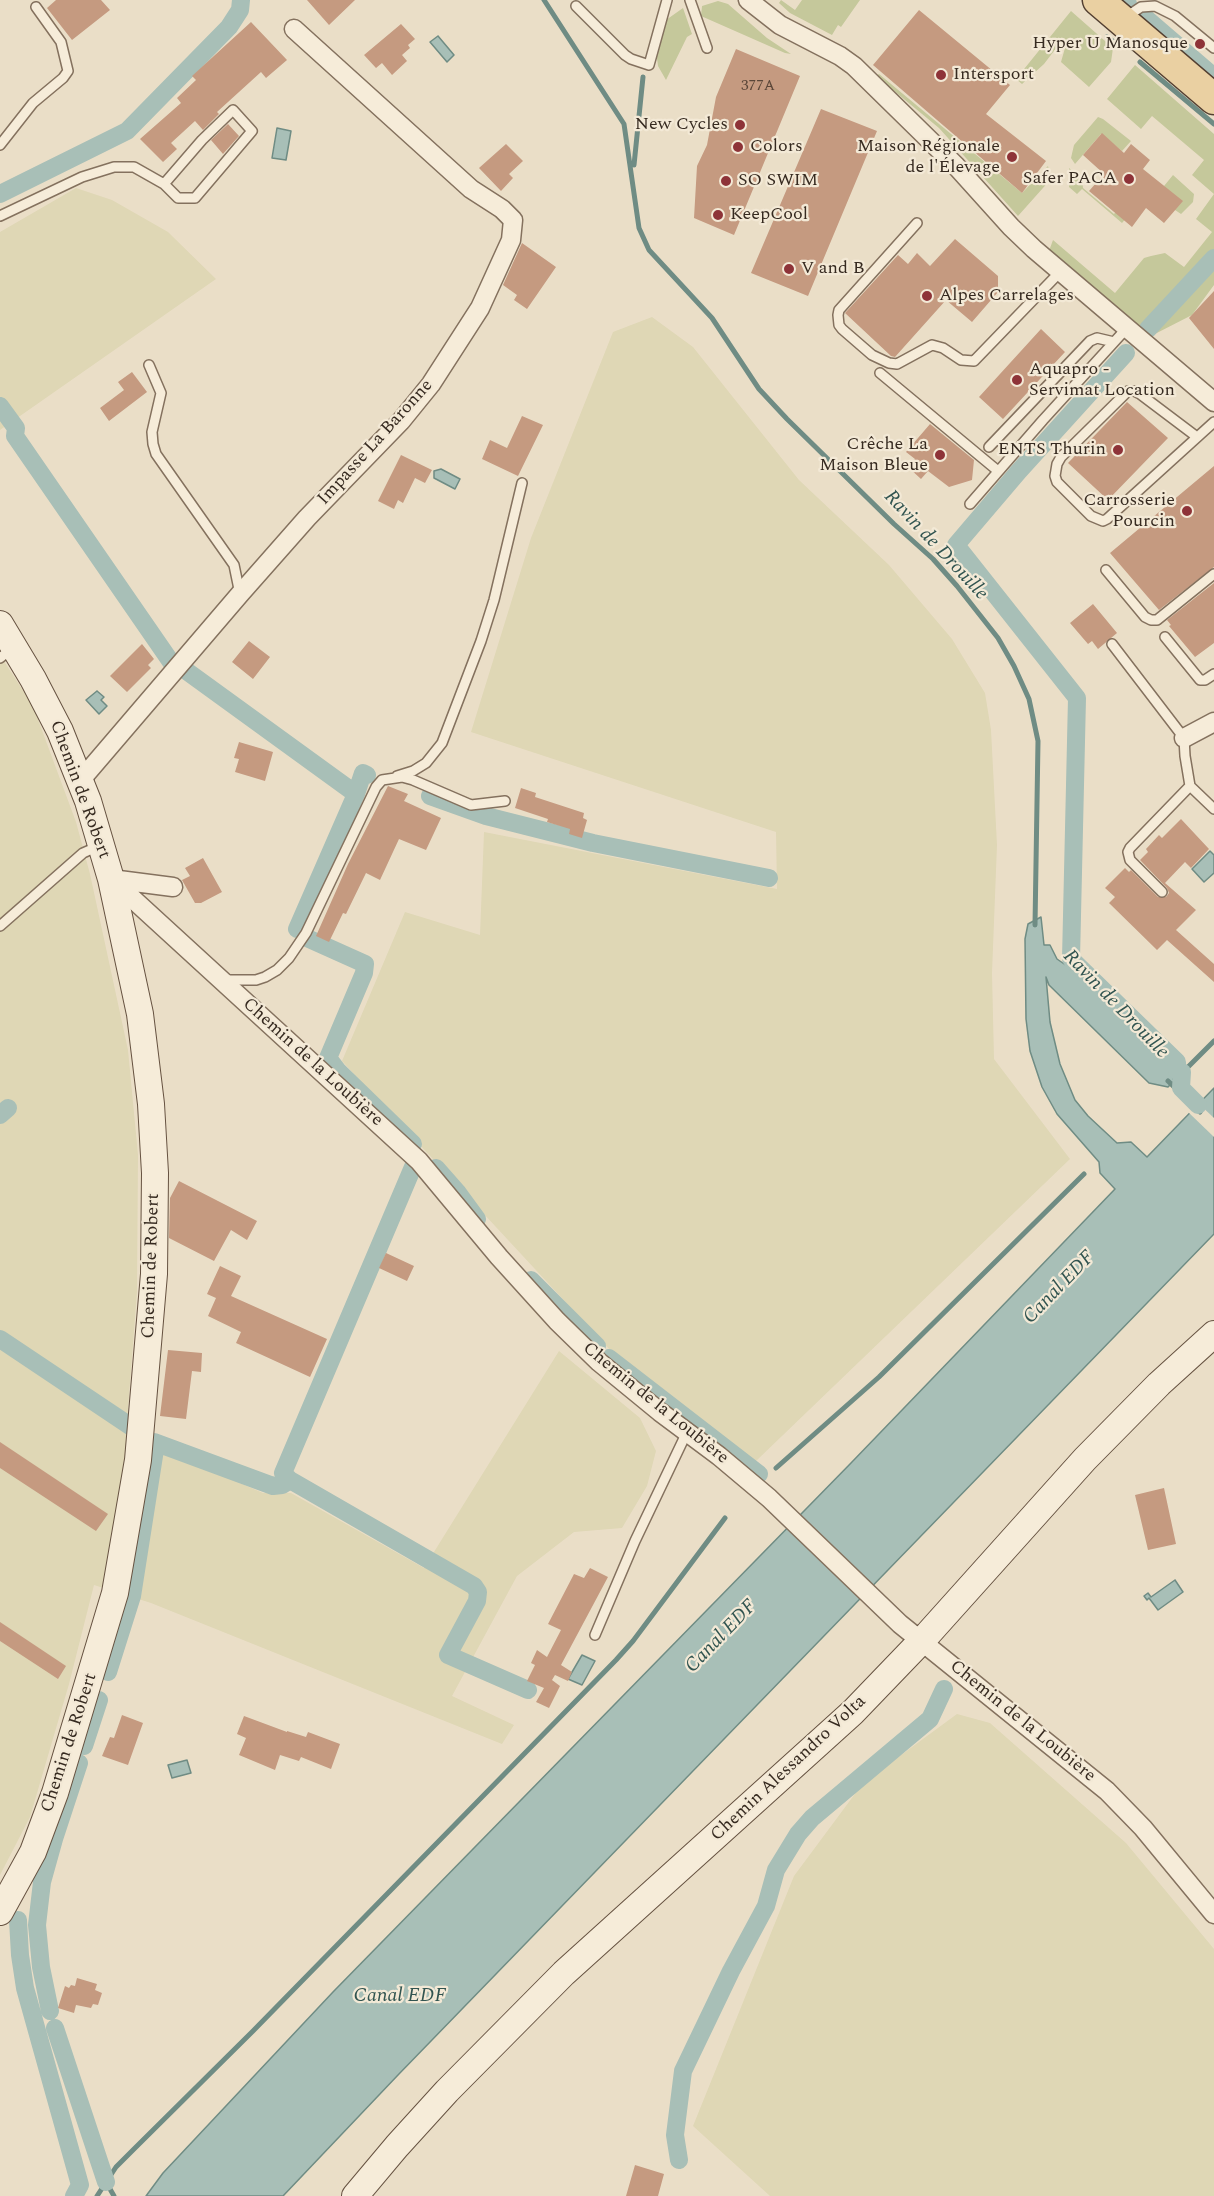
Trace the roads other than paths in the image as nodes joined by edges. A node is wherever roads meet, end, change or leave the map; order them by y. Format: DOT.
graph roads {
  1 [pos="667,0"];
  2 [pos="690,0"];
  3 [pos="748,0"];
  4 [pos="1098,0"];
  5 [pos="576,6"];
  6 [pos="36,7"];
  7 [pos="1122,20"];
  8 [pos="294,30"];
  9 [pos="707,48"];
  10 [pos="1214,48"];
  11 [pos="1214,99"];
  12 [pos="0,145"];
  13 [pos="164,184"];
  14 [pos="0,216"];
  15 [pos="917,223"];
  16 [pos="1060,272"];
  17 [pos="1120,336"];
  18 [pos="149,366"];
  19 [pos="880,373"];
  20 [pos="1214,402"];
  21 [pos="1028,406"];
  22 [pos="1042,420"];
  23 [pos="1214,422"];
  24 [pos="1197,437"];
  25 [pos="989,447"];
  26 [pos="998,471"];
  27 [pos="522,483"];
  28 [pos="970,504"];
  29 [pos="1106,570"];
  30 [pos="1214,574"];
  31 [pos="240,594"];
  32 [pos="0,624"];
  33 [pos="1165,637"];
  34 [pos="1112,644"];
  35 [pos="7,652"];
  36 [pos="1214,674"];
  37 [pos="1214,722"];
  38 [pos="1184,738"];
  39 [pos="389,778"];
  40 [pos="80,781"];
  41 [pos="1190,786"];
  42 [pos="505,801"];
  43 [pos="1214,809"];
  44 [pos="102,845"];
  45 [pos="111,879"];
  46 [pos="173,887"];
  47 [pos="1162,892"];
  48 [pos="0,926"];
  49 [pos="221,980"];
  50 [pos="1214,1334"];
  51 [pos="687,1432"];
  52 [pos="595,1635"];
  53 [pos="921,1642"];
  54 [pos="0,1912"];
  55 [pos="1214,1914"];
  56 [pos="355,2196"];
  1 -- 5 [label="lane"];
  2 -- 9 [label="lane"];
  3 -- 16 [label="street"];
  4 -- 7 [label="main road"];
  6 -- 12 [label="lane"];
  7 -- 10 [label="lane"];
  7 -- 11 [label="main road"];
  8 -- 31 [label="street, Impasse La Baronne"];
  13 -- 13 [label="lane"];
  13 -- 14 [label="lane"];
  15 -- 16 [label="lane"];
  16 -- 17 [label="street"];
  17 -- 20 [label="street"];
  17 -- 21 [label="lane"];
  17 -- 22 [label="lane"];
  18 -- 31 [label="lane"];
  19 -- 26 [label="lane"];
  21 -- 22 [label="lane"];
  21 -- 25 [label="lane"];
  22 -- 26 [label="lane"];
  23 -- 24 [label="lane"];
  24 -- 24 [label="lane"];
  26 -- 28 [label="lane"];
  27 -- 39 [label="lane"];
  29 -- 30 [label="lane"];
  31 -- 40 [label="street, Impasse La Baronne"];
  32 -- 35 [label="street, Chemin de Robert"];
  33 -- 36 [label="lane"];
  34 -- 38 [label="lane"];
  35 -- 40 [label="street, Chemin de Robert"];
  37 -- 38 [label="street"];
  38 -- 41 [label="lane"];
  39 -- 42 [label="lane"];
  39 -- 49 [label="lane"];
  40 -- 44 [label="street, Chemin de Robert"];
  41 -- 43 [label="lane"];
  41 -- 47 [label="lane"];
  44 -- 45 [label="street, Chemin de Robert"];
  44 -- 48 [label="lane"];
  45 -- 46 [label="street"];
  45 -- 49 [label="street, Chemin de la Loubière"];
  45 -- 54 [label="street, Chemin de Robert"];
  49 -- 51 [label="street, Chemin de la Loubière"];
  50 -- 53 [label="street, Chemin Alessandro Volta"];
  51 -- 52 [label="lane"];
  51 -- 53 [label="street, Chemin de la Loubière"];
  53 -- 55 [label="street, Chemin de la Loubière"];
  53 -- 56 [label="street, Chemin Alessandro Volta"];
}
